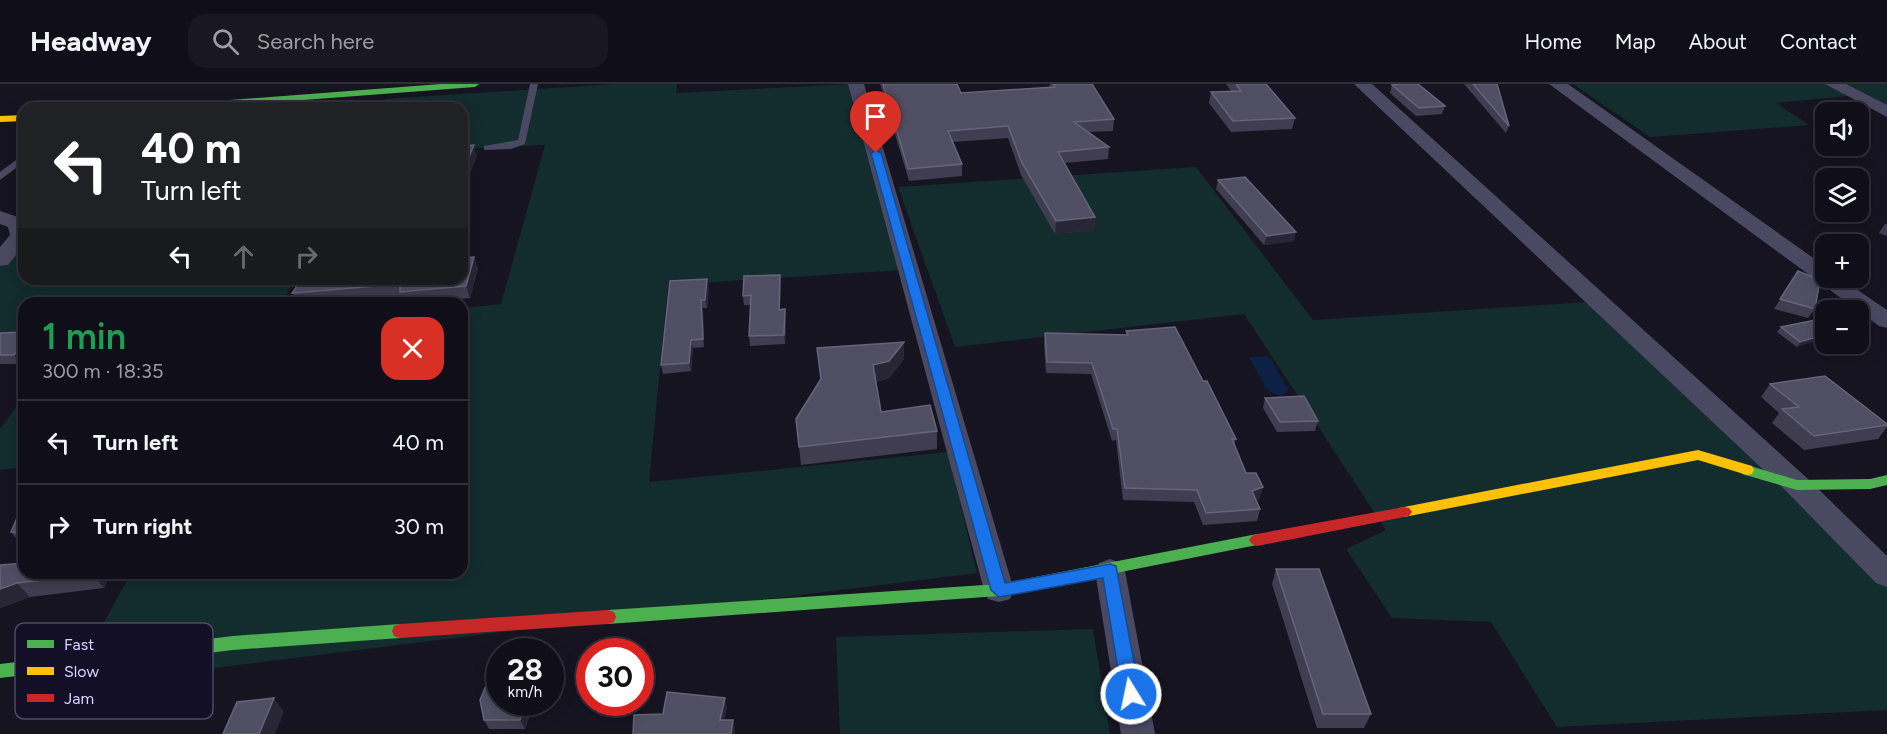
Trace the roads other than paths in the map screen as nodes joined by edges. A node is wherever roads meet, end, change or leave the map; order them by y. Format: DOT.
graph roads {
  1 [pos="475,84"];
  2 [pos="534,84"];
  3 [pos="856,84"];
  4 [pos="1362,84"];
  5 [pos="1557,84"];
  6 [pos="1833,84"];
  7 [pos="242,102"];
  8 [pos="1887,112"];
  9 [pos="18,118"];
  10 [pos="0,119"];
  11 [pos="487,148"];
  12 [pos="18,162"];
  13 [pos="0,177"];
  14 [pos="0,217"];
  15 [pos="18,226"];
  16 [pos="18,239"];
  17 [pos="0,260"];
  18 [pos="1815,269"];
  19 [pos="1841,288"];
  20 [pos="1887,321"];
  21 [pos="1887,480"];
  22 [pos="1797,485"];
  23 [pos="1110,570"];
  24 [pos="1887,575"];
  25 [pos="999,590"];
  26 [pos="213,645"];
  27 [pos="15,669"];
  28 [pos="0,671"];
  29 [pos="1138,734"];
  1 -- 7 [label="street"];
  2 -- 11 [label="lane"];
  3 -- 25 [label="street"];
  4 -- 22 [label="street"];
  5 -- 18 [label="street"];
  6 -- 8 [label="street"];
  9 -- 10 [label="street"];
  12 -- 13 [label="lane"];
  14 -- 15 [label="street"];
  16 -- 17 [label="street"];
  19 -- 20 [label="street"];
  21 -- 22 [label="street"];
  22 -- 23 [label="street"];
  22 -- 24 [label="street"];
  23 -- 25 [label="street"];
  23 -- 29 [label="street"];
  25 -- 26 [label="street"];
  27 -- 28 [label="street"];
}
